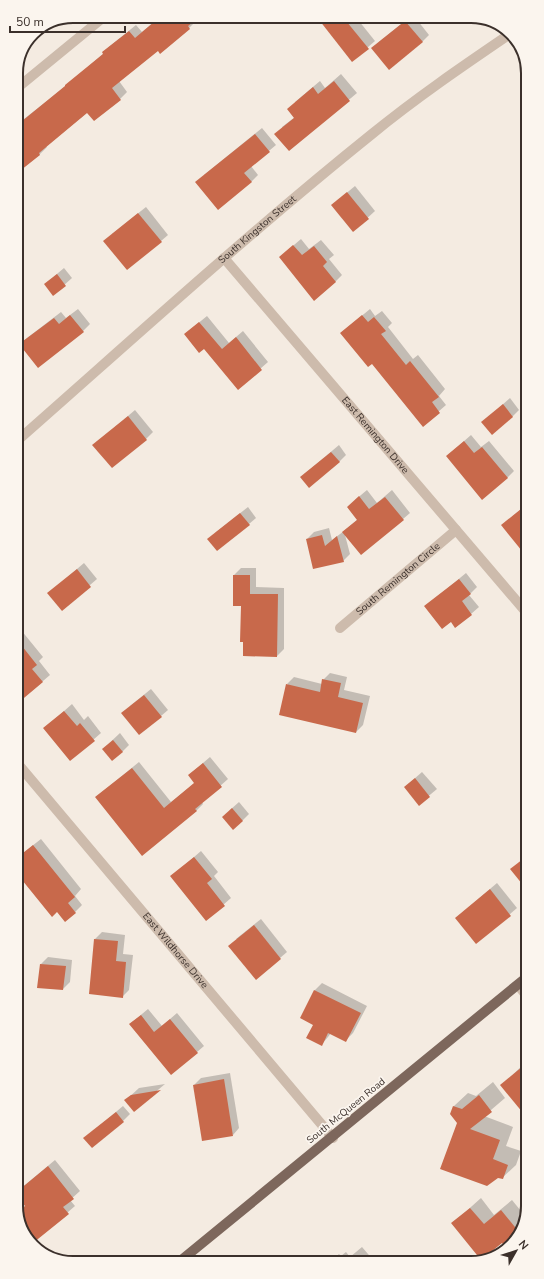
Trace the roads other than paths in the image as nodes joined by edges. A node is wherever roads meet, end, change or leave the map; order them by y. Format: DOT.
graph roads {
  1 [pos="96,23"];
  2 [pos="505,37"];
  3 [pos="23,83"];
  4 [pos="224,258"];
  5 [pos="23,436"];
  6 [pos="456,530"];
  7 [pos="521,606"];
  8 [pos="340,628"];
  9 [pos="23,770"];
  10 [pos="521,982"];
  11 [pos="518,985"];
  12 [pos="521,988"];
  13 [pos="332,1138"];
  14 [pos="186,1256"];
  1 -- 3 [label="street"];
  2 -- 4 [label="street, South Kingston Street"];
  4 -- 5 [label="street, South Kingston Street"];
  4 -- 6 [label="street, East Remington Drive"];
  6 -- 7 [label="street, East Remington Drive"];
  6 -- 8 [label="street, South Remington Circle"];
  9 -- 13 [label="street, East Wildhorse Drive"];
  10 -- 11 [label="main road, South McQueen Road"];
  11 -- 12 [label="street"];
  11 -- 13 [label="main road, South McQueen Road"];
  13 -- 14 [label="main road, South McQueen Road"];
}
